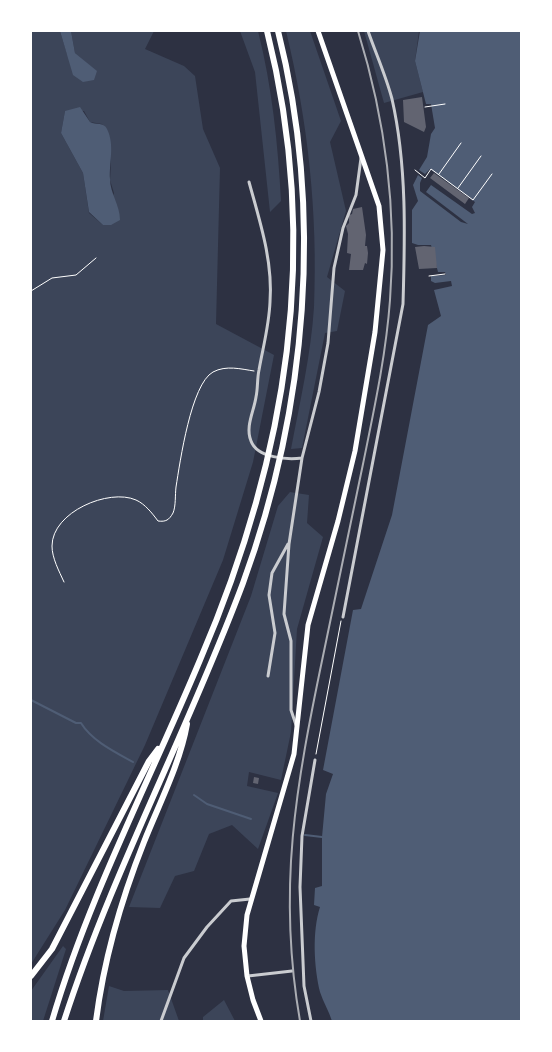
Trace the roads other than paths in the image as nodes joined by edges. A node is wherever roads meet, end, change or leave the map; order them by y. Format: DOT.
graph roads {
  1 [pos="267,31"];
  2 [pos="278,31"];
  3 [pos="318,31"];
  4 [pos="368,31"];
  5 [pos="361,154"];
  6 [pos="249,182"];
  7 [pos="302,458"];
  8 [pos="288,544"];
  9 [pos="342,617"];
  10 [pos="268,676"];
  11 [pos="189,713"];
  12 [pos="298,730"];
  13 [pos="166,738"];
  14 [pos="315,760"];
  15 [pos="250,899"];
  16 [pos="292,971"];
  17 [pos="31,976"];
  18 [pos="247,976"];
  19 [pos="52,1021"];
  20 [pos="64,1021"];
  21 [pos="96,1021"];
  22 [pos="161,1021"];
  23 [pos="262,1021"];
  24 [pos="311,1021"];
  1 -- 13 [label="highway"];
  2 -- 11 [label="highway"];
  3 -- 5 [label="main road"];
  4 -- 9 [label="street"];
  5 -- 7 [label="street"];
  5 -- 12 [label="main road"];
  6 -- 7 [label="street"];
  7 -- 8 [label="street"];
  8 -- 10 [label="street"];
  8 -- 12 [label="street"];
  11 -- 20 [label="highway"];
  11 -- 21 [label="highway"];
  12 -- 15 [label="main road"];
  13 -- 17 [label="highway"];
  13 -- 19 [label="highway"];
  14 -- 24 [label="street"];
  15 -- 18 [label="main road"];
  15 -- 22 [label="street"];
  16 -- 18 [label="street"];
  18 -- 23 [label="main road"];
}
